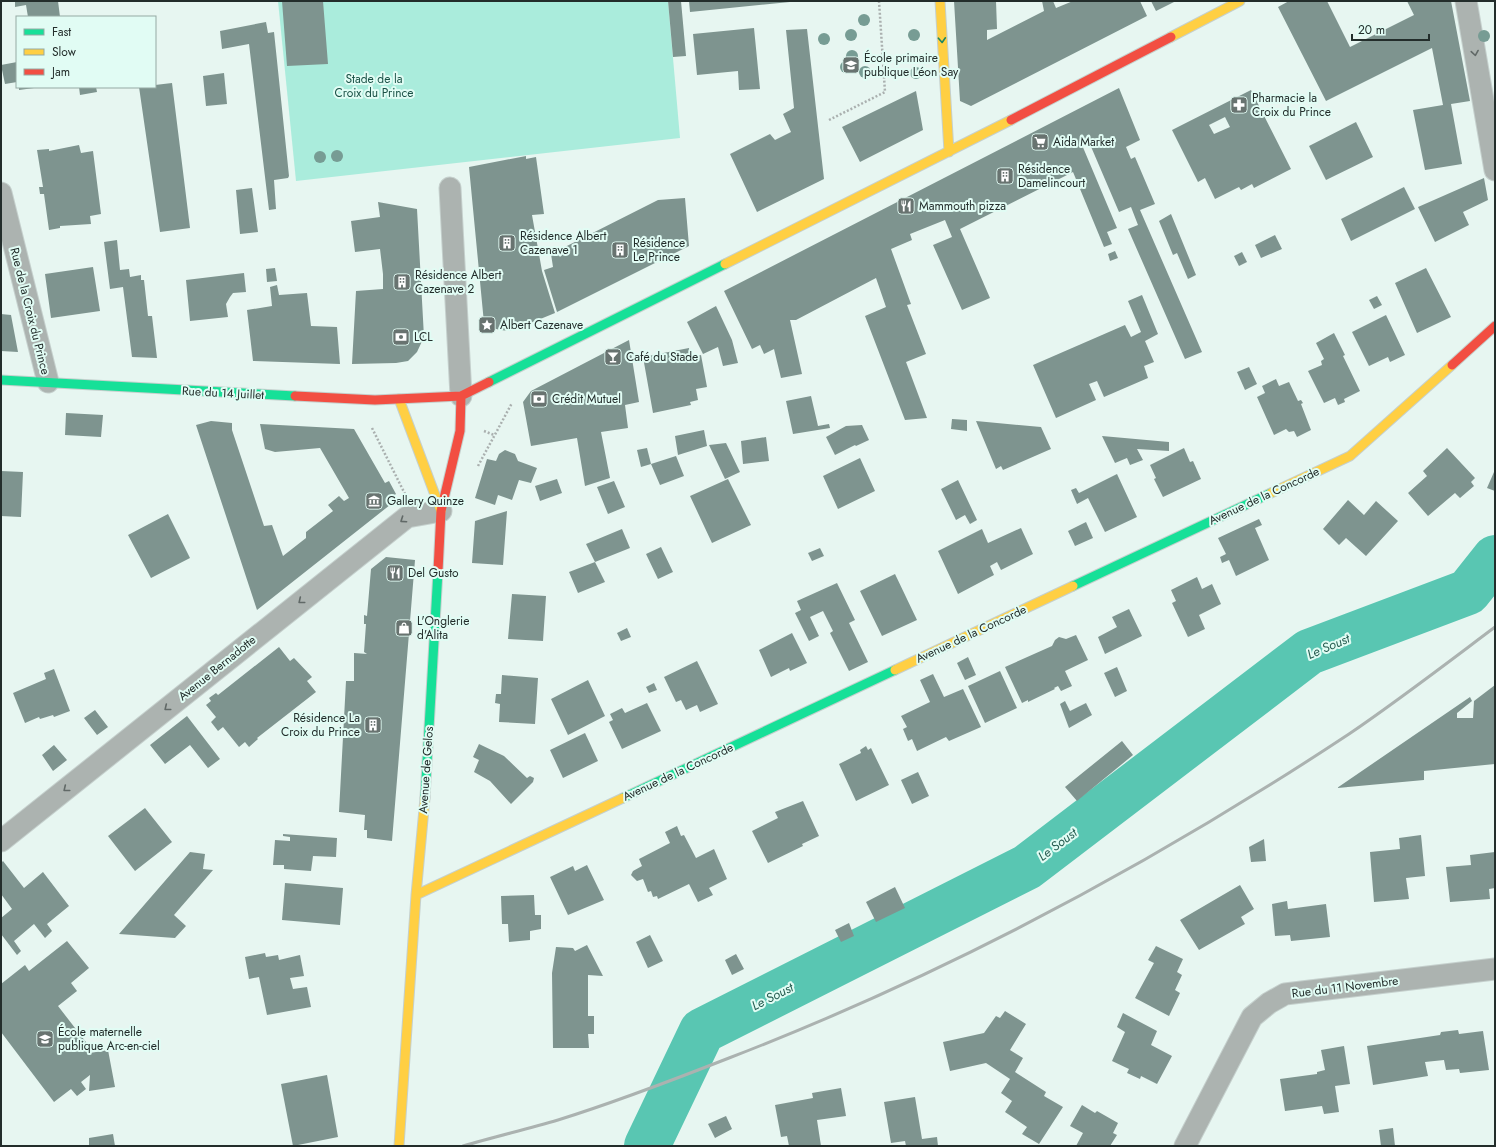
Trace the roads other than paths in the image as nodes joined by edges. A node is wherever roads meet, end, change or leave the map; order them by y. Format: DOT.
graph roads {
  1 [pos="940,1"];
  2 [pos="1240,1"];
  3 [pos="1466,1"];
  4 [pos="949,152"];
  5 [pos="1495,170"];
  6 [pos="450,188"];
  7 [pos="1,193"];
  8 [pos="1495,326"];
  9 [pos="1,380"];
  10 [pos="48,382"];
  11 [pos="461,396"];
  12 [pos="399,399"];
  13 [pos="440,510"];
  14 [pos="1,841"];
  15 [pos="416,894"];
  16 [pos="1495,969"];
  17 [pos="400,1146"];
  18 [pos="1185,1146"];
  1 -- 4 [label="street, one-way"];
  2 -- 4 [label="street"];
  3 -- 5 [label="street, one-way"];
  4 -- 11 [label="street"];
  6 -- 11 [label="street"];
  7 -- 10 [label="street, Rue de la Croix du Prince"];
  8 -- 15 [label="street, Avenue de la Concorde"];
  9 -- 10 [label="street, Rue du 14 Juillet"];
  10 -- 12 [label="street, Rue du 14 Juillet"];
  11 -- 12 [label="street, Rue du 14 Juillet"];
  11 -- 13 [label="street, Avenue de Gelos"];
  12 -- 13 [label="street"];
  13 -- 14 [label="street, Avenue Bernadotte, one-way"];
  13 -- 15 [label="street, Avenue de Gelos"];
  15 -- 17 [label="street, Avenue de Gelos"];
  16 -- 18 [label="street, Rue du 11 Novembre"];
}
